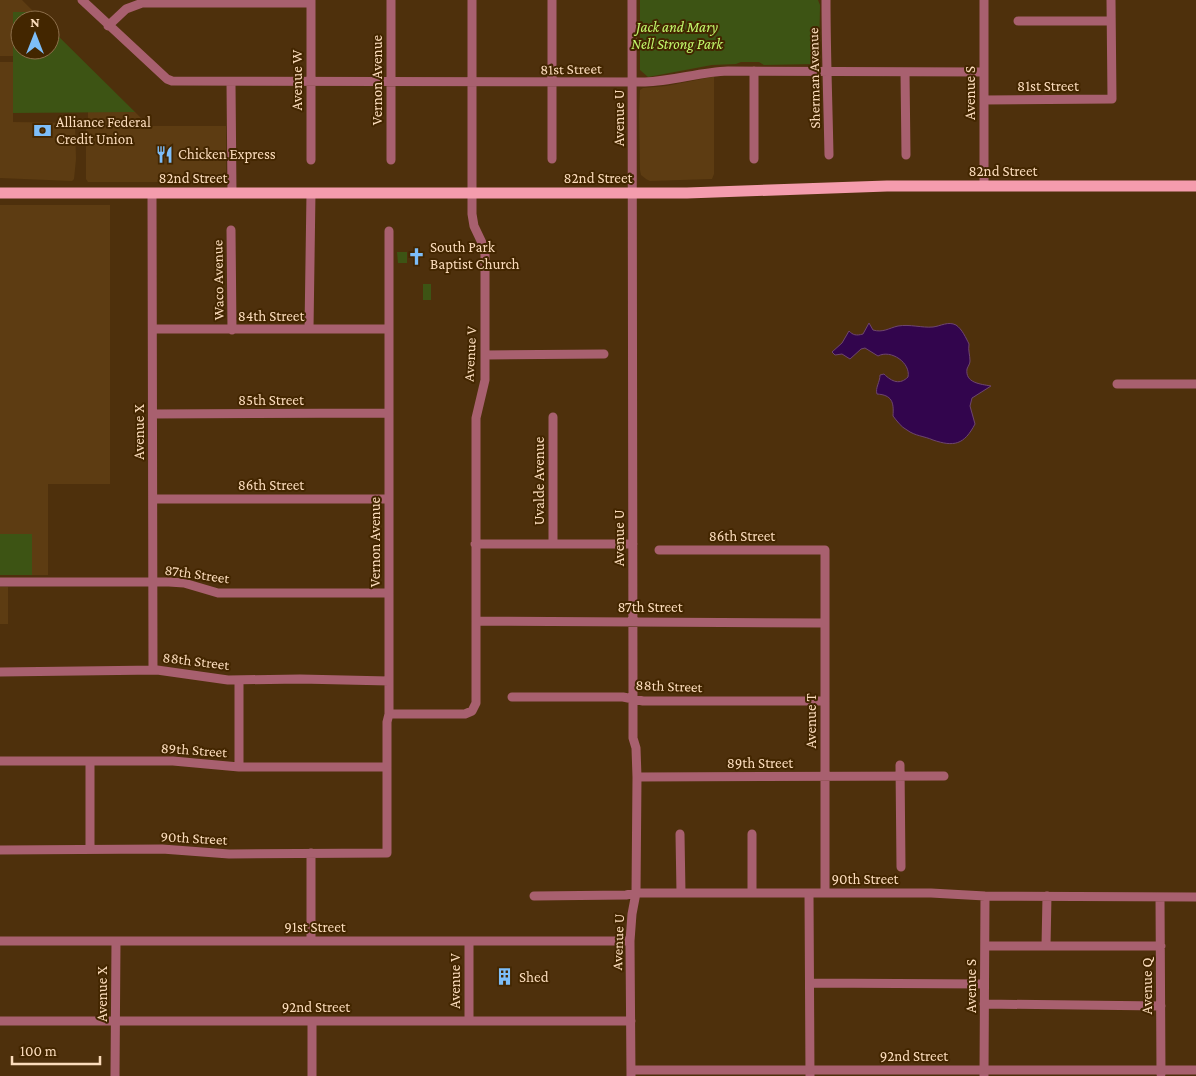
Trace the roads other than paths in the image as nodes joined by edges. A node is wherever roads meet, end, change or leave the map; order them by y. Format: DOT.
graph roads {
  1 [pos="82,0"];
  2 [pos="391,0"];
  3 [pos="472,0"];
  4 [pos="552,0"];
  5 [pos="632,0"];
  6 [pos="826,0"];
  7 [pos="984,0"];
  8 [pos="1111,0"];
  9 [pos="311,1"];
  10 [pos="1018,21"];
  11 [pos="1111,21"];
  12 [pos="108,26"];
  13 [pos="754,71"];
  14 [pos="827,71"];
  15 [pos="906,72"];
  16 [pos="984,72"];
  17 [pos="552,82"];
  18 [pos="632,82"];
  19 [pos="231,83"];
  20 [pos="311,83"];
  21 [pos="391,83"];
  22 [pos="472,83"];
  23 [pos="984,100"];
  24 [pos="906,155"];
  25 [pos="829,156"];
  26 [pos="552,159"];
  27 [pos="754,159"];
  28 [pos="311,160"];
  29 [pos="391,160"];
  30 [pos="984,186"];
  31 [pos="1196,186"];
  32 [pos="633,192"];
  33 [pos="0,193"];
  34 [pos="152,193"];
  35 [pos="232,193"];
  36 [pos="311,193"];
  37 [pos="471,193"];
  38 [pos="231,230"];
  39 [pos="389,231"];
  40 [pos="153,330"];
  41 [pos="232,330"];
  42 [pos="310,330"];
  43 [pos="389,330"];
  44 [pos="604,354"];
  45 [pos="486,355"];
  46 [pos="1117,384"];
  47 [pos="1196,384"];
  48 [pos="389,413"];
  49 [pos="153,414"];
  50 [pos="553,418"];
  51 [pos="153,499"];
  52 [pos="389,499"];
  53 [pos="475,544"];
  54 [pos="553,544"];
  55 [pos="633,544"];
  56 [pos="659,550"];
  57 [pos="825,550"];
  58 [pos="0,582"];
  59 [pos="153,582"];
  60 [pos="389,593"];
  61 [pos="476,621"];
  62 [pos="633,621"];
  63 [pos="825,623"];
  64 [pos="153,670"];
  65 [pos="0,672"];
  66 [pos="239,680"];
  67 [pos="389,681"];
  68 [pos="512,696"];
  69 [pos="633,699"];
  70 [pos="825,701"];
  71 [pos="389,714"];
  72 [pos="0,761"];
  73 [pos="90,761"];
  74 [pos="900,765"];
  75 [pos="240,767"];
  76 [pos="387,767"];
  77 [pos="944,776"];
  78 [pos="637,777"];
  79 [pos="824,777"];
  80 [pos="900,777"];
  81 [pos="680,834"];
  82 [pos="752,834"];
  83 [pos="0,850"];
  84 [pos="90,850"];
  85 [pos="311,853"];
  86 [pos="387,853"];
  87 [pos="901,867"];
  88 [pos="636,893"];
  89 [pos="680,893"];
  90 [pos="752,893"];
  91 [pos="809,893"];
  92 [pos="825,893"];
  93 [pos="534,896"];
  94 [pos="985,896"];
  95 [pos="1047,896"];
  96 [pos="1160,897"];
  97 [pos="1196,897"];
  98 [pos="0,941"];
  99 [pos="116,941"];
  100 [pos="311,941"];
  101 [pos="469,941"];
  102 [pos="630,941"];
  103 [pos="985,946"];
  104 [pos="1046,946"];
  105 [pos="1161,946"];
  106 [pos="810,983"];
  107 [pos="984,984"];
  108 [pos="984,1004"];
  109 [pos="1161,1006"];
  110 [pos="0,1021"];
  111 [pos="116,1021"];
  112 [pos="312,1021"];
  113 [pos="469,1021"];
  114 [pos="631,1021"];
  115 [pos="1196,1070"];
  116 [pos="631,1073"];
  117 [pos="810,1073"];
  118 [pos="984,1073"];
  119 [pos="1161,1073"];
  120 [pos="115,1076"];
  121 [pos="312,1076"];
  1 -- 12 [label="street"];
  2 -- 21 [label="street, Vernon Avenue"];
  3 -- 22 [label="street, Avenue V"];
  4 -- 17 [label="street"];
  5 -- 18 [label="street, Avenue U"];
  6 -- 14 [label="street, Sherman Avenue"];
  7 -- 16 [label="street, Avenue S"];
  8 -- 11 [label="street"];
  9 -- 12 [label="street"];
  9 -- 20 [label="street, Avenue W"];
  10 -- 11 [label="street"];
  11 -- 23 [label="street, 81st Street"];
  12 -- 19 [label="street, 81st Street"];
  13 -- 14 [label="street, 81st Street"];
  13 -- 18 [label="street, 81st Street"];
  13 -- 27 [label="street"];
  14 -- 15 [label="street, 81st Street"];
  14 -- 25 [label="street, Sherman Avenue"];
  15 -- 16 [label="street, 81st Street"];
  15 -- 24 [label="street"];
  16 -- 23 [label="street, Avenue S"];
  17 -- 18 [label="street, 81st Street"];
  17 -- 22 [label="street, 81st Street"];
  17 -- 26 [label="street"];
  18 -- 32 [label="street, Avenue U"];
  19 -- 20 [label="street, 81st Street"];
  19 -- 35 [label="street"];
  20 -- 21 [label="street, 81st Street"];
  20 -- 28 [label="street, Avenue W"];
  21 -- 22 [label="street, 81st Street"];
  21 -- 29 [label="street, Vernon Avenue"];
  22 -- 37 [label="street, Avenue V"];
  23 -- 30 [label="street, Avenue S"];
  30 -- 31 [label="main road, 82nd Street"];
  30 -- 32 [label="main road, 82nd Street"];
  32 -- 37 [label="main road, 82nd Street"];
  32 -- 55 [label="street, Avenue U"];
  33 -- 34 [label="main road, 82nd Street"];
  34 -- 35 [label="main road, 82nd Street"];
  34 -- 40 [label="street, Avenue X"];
  35 -- 36 [label="main road, 82nd Street"];
  36 -- 37 [label="main road, 82nd Street"];
  36 -- 42 [label="street"];
  37 -- 45 [label="street, Avenue V"];
  38 -- 41 [label="street, Waco Avenue"];
  39 -- 43 [label="street, Vernon Avenue"];
  40 -- 41 [label="street, 84th Street"];
  40 -- 49 [label="street, Avenue X"];
  41 -- 42 [label="street, 84th Street"];
  42 -- 43 [label="street, 84th Street"];
  43 -- 48 [label="street, Vernon Avenue"];
  44 -- 45 [label="street"];
  45 -- 53 [label="street, Avenue V"];
  46 -- 47 [label="street"];
  48 -- 49 [label="street, 85th Street"];
  48 -- 52 [label="street, Vernon Avenue"];
  49 -- 51 [label="street, Avenue X"];
  50 -- 54 [label="street, Uvalde Avenue"];
  51 -- 52 [label="street, 86th Street"];
  51 -- 59 [label="street, Avenue X"];
  52 -- 60 [label="street, Vernon Avenue"];
  53 -- 54 [label="street"];
  53 -- 61 [label="street, Avenue V"];
  54 -- 55 [label="street"];
  55 -- 62 [label="street, Avenue U"];
  56 -- 57 [label="street, 86th Street"];
  57 -- 63 [label="street, Avenue T"];
  58 -- 59 [label="street, 87th Street"];
  59 -- 60 [label="street, 87th Street"];
  59 -- 64 [label="street, Avenue X"];
  60 -- 67 [label="street, Vernon Avenue"];
  61 -- 62 [label="street, 87th Street"];
  61 -- 71 [label="street, Avenue V"];
  62 -- 63 [label="street, 87th Street"];
  62 -- 69 [label="street, Avenue U"];
  63 -- 70 [label="street, Avenue T"];
  64 -- 65 [label="street, 88th Street"];
  64 -- 66 [label="street, 88th Street"];
  66 -- 67 [label="street, 88th Street"];
  66 -- 75 [label="street"];
  67 -- 71 [label="street, Vernon Avenue"];
  68 -- 69 [label="street, 88th Street"];
  69 -- 70 [label="street, 88th Street"];
  69 -- 78 [label="street, Avenue U"];
  70 -- 79 [label="street, Avenue T"];
  71 -- 76 [label="street, Vernon Avenue"];
  72 -- 73 [label="street, 89th Street"];
  73 -- 75 [label="street, 89th Street"];
  73 -- 84 [label="street"];
  74 -- 80 [label="street"];
  75 -- 76 [label="street, 89th Street"];
  76 -- 86 [label="street, Vernon Avenue"];
  77 -- 80 [label="street, 89th Street"];
  78 -- 79 [label="street, 89th Street"];
  78 -- 88 [label="street, Avenue U"];
  79 -- 80 [label="street, 89th Street"];
  79 -- 92 [label="street, Avenue T"];
  80 -- 87 [label="street"];
  81 -- 89 [label="street"];
  82 -- 90 [label="street"];
  83 -- 84 [label="street, 90th Street"];
  84 -- 85 [label="street, 90th Street"];
  85 -- 86 [label="street, 90th Street"];
  85 -- 100 [label="street"];
  88 -- 89 [label="street, 90th Street"];
  88 -- 93 [label="street, 90th Street"];
  88 -- 102 [label="street, Avenue U"];
  89 -- 90 [label="street, 90th Street"];
  90 -- 91 [label="street, 90th Street"];
  91 -- 92 [label="street, 90th Street"];
  91 -- 106 [label="street"];
  92 -- 94 [label="street, 90th Street"];
  94 -- 95 [label="street, 90th Street"];
  94 -- 103 [label="street, Avenue S"];
  95 -- 96 [label="street, 90th Street"];
  95 -- 104 [label="street"];
  96 -- 97 [label="street, 90th Street"];
  96 -- 105 [label="street, Avenue Q"];
  98 -- 99 [label="street, 91st Street"];
  99 -- 100 [label="street, 91st Street"];
  99 -- 111 [label="street, Avenue X"];
  100 -- 101 [label="street, 91st Street"];
  101 -- 102 [label="street, 91st Street"];
  101 -- 113 [label="street, Avenue V"];
  102 -- 114 [label="street, Avenue U"];
  103 -- 104 [label="street"];
  103 -- 107 [label="street, Avenue S"];
  104 -- 105 [label="street"];
  105 -- 109 [label="street, Avenue Q"];
  106 -- 107 [label="street"];
  106 -- 117 [label="street"];
  107 -- 108 [label="street, Avenue S"];
  108 -- 109 [label="street"];
  108 -- 118 [label="street, Avenue S"];
  109 -- 119 [label="street, Avenue Q"];
  110 -- 111 [label="street, 92nd Street"];
  111 -- 112 [label="street, 92nd Street"];
  111 -- 120 [label="street, Avenue X"];
  112 -- 113 [label="street, 92nd Street"];
  112 -- 121 [label="street"];
  113 -- 114 [label="street, 92nd Street"];
  114 -- 116 [label="street, Avenue U"];
  115 -- 119 [label="street, 92nd Street"];
  116 -- 117 [label="street, 92nd Street"];
  117 -- 118 [label="street, 92nd Street"];
  118 -- 119 [label="street, 92nd Street"];
}
